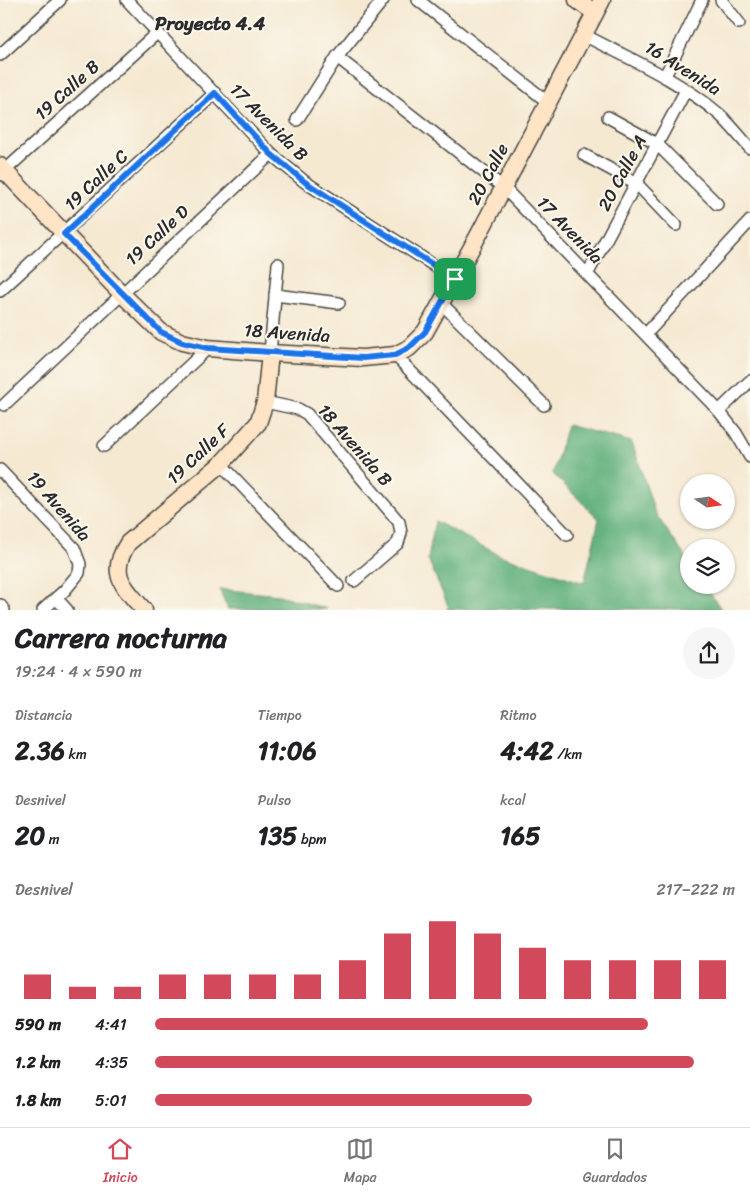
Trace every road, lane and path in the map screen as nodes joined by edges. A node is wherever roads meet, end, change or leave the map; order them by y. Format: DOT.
graph roads {
  1 [pos="60,0"];
  2 [pos="126,0"];
  3 [pos="383,0"];
  4 [pos="418,0"];
  5 [pos="577,0"];
  6 [pos="702,0"];
  7 [pos="721,0"];
  8 [pos="599,7"];
  9 [pos="740,23"];
  10 [pos="158,32"];
  11 [pos="584,35"];
  12 [pos="0,55"];
  13 [pos="337,57"];
  14 [pos="665,76"];
  15 [pos="686,90"];
  16 [pos="215,93"];
  17 [pos="548,103"];
  18 [pos="608,117"];
  19 [pos="297,120"];
  20 [pos="657,144"];
  21 [pos="750,148"];
  22 [pos="271,154"];
  23 [pos="584,155"];
  24 [pos="2,171"];
  25 [pos="636,184"];
  26 [pos="504,188"];
  27 [pos="717,204"];
  28 [pos="750,221"];
  29 [pos="676,225"];
  30 [pos="64,234"];
  31 [pos="278,264"];
  32 [pos="588,274"];
  33 [pos="455,279"];
  34 [pos="0,291"];
  35 [pos="121,293"];
  36 [pos="275,295"];
  37 [pos="338,303"];
  38 [pos="441,303"];
  39 [pos="646,334"];
  40 [pos="208,348"];
  41 [pos="270,353"];
  42 [pos="395,355"];
  43 [pos="750,381"];
  44 [pos="265,402"];
  45 [pos="4,405"];
  46 [pos="544,405"];
  47 [pos="719,411"];
  48 [pos="104,446"];
  49 [pos="750,457"];
  50 [pos="220,464"];
  51 [pos="0,470"];
  52 [pos="567,535"];
  53 [pos="354,580"];
  54 [pos="338,586"];
  55 [pos="56,598"];
  56 [pos="0,605"];
  57 [pos="4,610"];
  58 [pos="43,610"];
  59 [pos="67,610"];
  60 [pos="144,610"];
  1 -- 12 [label="street"];
  2 -- 10 [label="street, 17 Avenida B"];
  3 -- 13 [label="street"];
  4 -- 17 [label="street"];
  5 -- 8 [label="street"];
  6 -- 14 [label="street"];
  7 -- 9 [label="street"];
  8 -- 11 [label="street, 20 Calle"];
  10 -- 16 [label="street, 17 Avenida B"];
  10 -- 24 [label="street, 19 Calle B"];
  11 -- 14 [label="street, 16 Avenida"];
  11 -- 17 [label="street, 20 Calle"];
  13 -- 19 [label="street"];
  13 -- 26 [label="street, 17 Avenida"];
  14 -- 15 [label="street, 16 Avenida"];
  15 -- 20 [label="street, 20 Calle A"];
  15 -- 21 [label="street, 16 Avenida"];
  16 -- 22 [label="street, 17 Avenida B"];
  16 -- 30 [label="street, 19 Calle C"];
  17 -- 26 [label="street, 20 Calle"];
  18 -- 20 [label="street"];
  20 -- 25 [label="street, 20 Calle A"];
  20 -- 27 [label="street"];
  22 -- 33 [label="street, 17 Avenida B"];
  22 -- 35 [label="street, 19 Calle D"];
  23 -- 25 [label="street"];
  24 -- 30 [label="street, 18 Avenida"];
  25 -- 29 [label="street"];
  25 -- 32 [label="street, 20 Calle A"];
  26 -- 32 [label="street, 17 Avenida"];
  26 -- 33 [label="street, 20 Calle"];
  28 -- 39 [label="street"];
  30 -- 34 [label="street, 19 Calle C"];
  30 -- 35 [label="street, 18 Avenida"];
  31 -- 36 [label="street"];
  32 -- 39 [label="street, 17 Avenida"];
  33 -- 38 [label="street, 20 Calle"];
  35 -- 40 [label="street, 18 Avenida"];
  35 -- 45 [label="street, 19 Calle D"];
  36 -- 37 [label="street"];
  36 -- 41 [label="street"];
  38 -- 42 [label="street, 20 Calle"];
  38 -- 46 [label="street"];
  39 -- 47 [label="street, 17 Avenida"];
  40 -- 41 [label="street, 18 Avenida"];
  40 -- 48 [label="street"];
  41 -- 42 [label="street, 18 Avenida"];
  41 -- 44 [label="street, 19 Calle F"];
  42 -- 52 [label="street"];
  43 -- 47 [label="street"];
  44 -- 50 [label="street, 19 Calle F"];
  44 -- 53 [label="street, 18 Avenida B"];
  47 -- 49 [label="street, 17 Avenida"];
  50 -- 54 [label="street"];
  50 -- 60 [label="street, 19 Calle F"];
  51 -- 55 [label="street, 19 Avenida"];
  55 -- 58 [label="street"];
  55 -- 59 [label="street"];
  56 -- 57 [label="street"];
}
